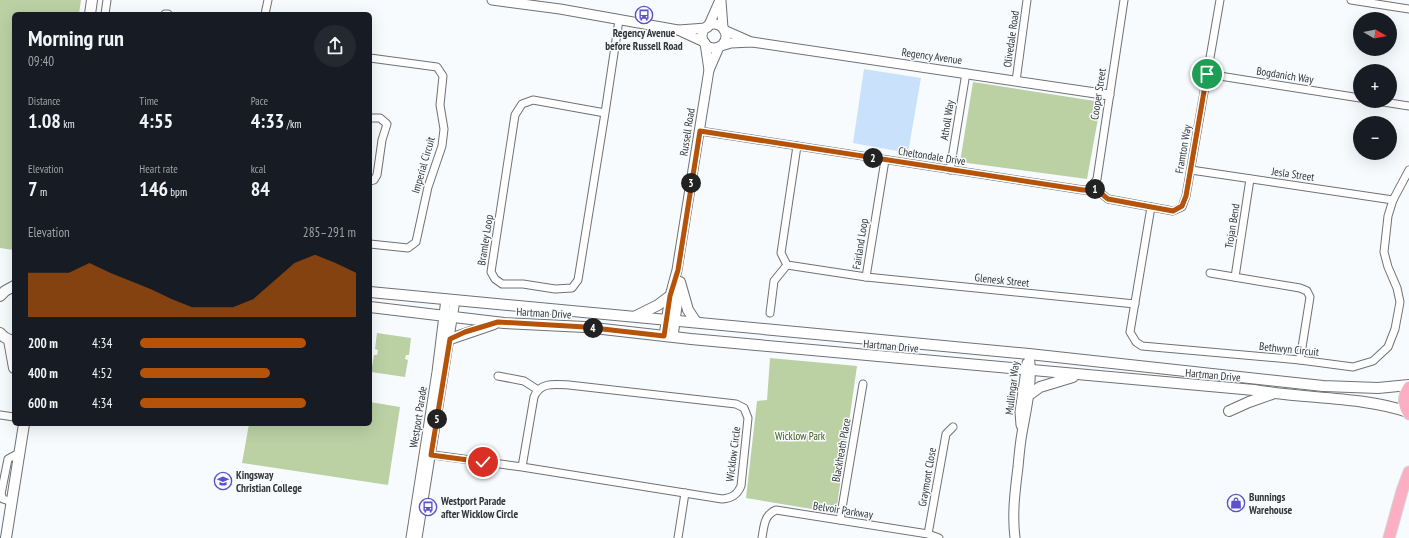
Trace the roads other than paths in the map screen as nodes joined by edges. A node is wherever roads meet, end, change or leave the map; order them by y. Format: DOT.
graph roads {
  1 [pos="92,0"];
  2 [pos="107,0"];
  3 [pos="268,0"];
  4 [pos="492,0"];
  5 [pos="498,0"];
  6 [pos="720,0"];
  7 [pos="1027,0"];
  8 [pos="1124,0"];
  9 [pos="1220,0"];
  10 [pos="1351,0"];
  11 [pos="1409,9"];
  12 [pos="90,12"];
  13 [pos="105,12"];
  14 [pos="265,12"];
  15 [pos="619,20"];
  16 [pos="707,27"];
  17 [pos="723,29"];
  18 [pos="678,30"];
  19 [pos="752,42"];
  20 [pos="705,43"];
  21 [pos="720,46"];
  22 [pos="372,58"];
  23 [pos="709,70"];
  24 [pos="966,74"];
  25 [pos="1207,74"];
  26 [pos="1016,81"];
  27 [pos="1109,95"];
  28 [pos="1353,97"];
  29 [pos="1397,104"];
  30 [pos="1409,106"];
  31 [pos="605,113"];
  32 [pos="372,118"];
  33 [pos="700,131"];
  34 [pos="798,146"];
  35 [pos="885,160"];
  36 [pos="950,170"];
  37 [pos="1191,170"];
  38 [pos="1409,170"];
  39 [pos="1250,179"];
  40 [pos="372,180"];
  41 [pos="1091,188"];
  42 [pos="1393,200"];
  43 [pos="1151,207"];
  44 [pos="372,244"];
  45 [pos="787,265"];
  46 [pos="678,270"];
  47 [pos="1210,273"];
  48 [pos="866,277"];
  49 [pos="1235,277"];
  50 [pos="680,282"];
  51 [pos="12,287"];
  52 [pos="372,292"];
  53 [pos="0,296"];
  54 [pos="670,296"];
  55 [pos="451,300"];
  56 [pos="1135,304"];
  57 [pos="372,307"];
  58 [pos="770,313"];
  59 [pos="448,316"];
  60 [pos="636,316"];
  61 [pos="671,320"];
  62 [pos="498,322"];
  63 [pos="696,322"];
  64 [pos="0,333"];
  65 [pos="669,336"];
  66 [pos="450,339"];
  67 [pos="11,341"];
  68 [pos="1029,354"];
  69 [pos="1300,360"];
  70 [pos="1028,370"];
  71 [pos="1079,375"];
  72 [pos="498,376"];
  73 [pos="863,384"];
  74 [pos="1409,386"];
  75 [pos="538,390"];
  76 [pos="1274,394"];
  77 [pos="1029,395"];
  78 [pos="1229,411"];
  79 [pos="1408,413"];
  80 [pos="0,415"];
  81 [pos="12,417"];
  82 [pos="19,426"];
  83 [pos="24,426"];
  84 [pos="953,427"];
  85 [pos="1022,433"];
  86 [pos="19,453"];
  87 [pos="428,454"];
  88 [pos="522,467"];
  89 [pos="1409,472"];
  90 [pos="685,493"];
  91 [pos="840,520"];
  92 [pos="928,534"];
  93 [pos="6,538"];
  94 [pos="411,538"];
  95 [pos="417,538"];
  96 [pos="678,538"];
  97 [pos="762,538"];
  98 [pos="939,538"];
  99 [pos="1015,538"];
  100 [pos="1389,538"];
  1 -- 12 [label="main road"];
  2 -- 13 [label="street"];
  3 -- 14 [label="street"];
  4 -- 5 [label="street"];
  5 -- 15 [label="street"];
  6 -- 16 [label="street"];
  6 -- 17 [label="street"];
  7 -- 26 [label="street, Olivedale Road"];
  8 -- 27 [label="street, Cooper Street"];
  9 -- 25 [label="street, Framton Way"];
  10 -- 11 [label="street"];
  15 -- 18 [label="street"];
  15 -- 31 [label="street, Bramley Loop"];
  16 -- 17 [label="street"];
  16 -- 18 [label="street"];
  16 -- 20 [label="street"];
  17 -- 19 [label="street, Regency Avenue"];
  17 -- 21 [label="street"];
  18 -- 20 [label="street"];
  19 -- 21 [label="street, Regency Avenue"];
  19 -- 24 [label="street, Regency Avenue"];
  20 -- 21 [label="street"];
  20 -- 23 [label="street, Russell Road"];
  21 -- 23 [label="street, Russell Road"];
  22 -- 44 [label="street, Imperial Circuit"];
  23 -- 33 [label="street, Russell Road"];
  24 -- 26 [label="street, Regency Avenue"];
  24 -- 36 [label="street, Atholl Way"];
  25 -- 28 [label="street, Bogdanich Way"];
  25 -- 37 [label="street, Framton Way"];
  26 -- 27 [label="street, Regency Avenue"];
  27 -- 41 [label="street, Cooper Street"];
  29 -- 30 [label="street"];
  31 -- 31 [label="street, Bramley Loop"];
  32 -- 40 [label="street"];
  33 -- 34 [label="street, Cheltondale Drive"];
  33 -- 46 [label="street, Russell Road"];
  34 -- 35 [label="street, Cheltondale Drive"];
  34 -- 45 [label="street"];
  35 -- 36 [label="street, Cheltondale Drive"];
  35 -- 48 [label="street, Fairland Loop"];
  36 -- 41 [label="street, Cheltondale Drive"];
  37 -- 39 [label="street, Jesla Street"];
  37 -- 43 [label="street, Framton Way"];
  38 -- 42 [label="street, Bethwyn Circuit"];
  39 -- 42 [label="street, Jesla Street"];
  39 -- 49 [label="street, Trojan Bend"];
  41 -- 43 [label="street, Framton Way"];
  42 -- 69 [label="street, Bethwyn Circuit"];
  43 -- 56 [label="street, Bethwyn Circuit"];
  45 -- 48 [label="street, Fairland Loop"];
  45 -- 58 [label="street"];
  46 -- 50 [label="street, Russell Road"];
  46 -- 54 [label="street, Russell Road"];
  47 -- 49 [label="street"];
  48 -- 56 [label="street, Glenesk Street"];
  49 -- 69 [label="street"];
  50 -- 61 [label="street, Russell Road"];
  50 -- 63 [label="main road"];
  51 -- 53 [label="main road"];
  52 -- 55 [label="main road, Hartman Drive"];
  54 -- 60 [label="main road"];
  54 -- 61 [label="street, Russell Road"];
  55 -- 59 [label="street, Westport Parade"];
  55 -- 60 [label="main road, Hartman Drive"];
  56 -- 69 [label="street, Bethwyn Circuit"];
  57 -- 59 [label="main road, Hartman Drive"];
  59 -- 62 [label="main road, Hartman Drive"];
  59 -- 66 [label="street, Westport Parade"];
  59 -- 87 [label="street, Westport Parade"];
  60 -- 61 [label="main road, Hartman Drive"];
  61 -- 63 [label="main road, Hartman Drive"];
  61 -- 65 [label="street, Russell Road"];
  62 -- 65 [label="main road, Hartman Drive"];
  62 -- 66 [label="main road"];
  63 -- 68 [label="main road, Hartman Drive"];
  64 -- 67 [label="main road"];
  65 -- 70 [label="main road, Hartman Drive"];
  66 -- 87 [label="street, Westport Parade"];
  68 -- 70 [label="street, Mullingar Way"];
  68 -- 74 [label="main road, Hartman Drive"];
  70 -- 71 [label="main road, Hartman Drive"];
  70 -- 77 [label="street, Mullingar Way"];
  70 -- 85 [label="street, Mullingar Way"];
  71 -- 76 [label="main road, Hartman Drive"];
  71 -- 77 [label="main road"];
  72 -- 75 [label="street"];
  73 -- 91 [label="street, Blackheath Place"];
  74 -- 79 [label="main road"];
  75 -- 88 [label="street"];
  75 -- 90 [label="street, Wicklow Circle"];
  76 -- 78 [label="main road"];
  76 -- 79 [label="main road, Hartman Drive"];
  77 -- 85 [label="street, Mullingar Way"];
  80 -- 81 [label="street"];
  82 -- 86 [label="main road"];
  83 -- 86 [label="main road"];
  84 -- 92 [label="street, Graymont Close"];
  85 -- 99 [label="street, Mullingar Way"];
  86 -- 93 [label="main road"];
  87 -- 88 [label="street, Wicklow Circle"];
  87 -- 94 [label="street, Westport Parade"];
  87 -- 95 [label="street, Westport Parade"];
  88 -- 90 [label="street, Wicklow Circle"];
  89 -- 100 [label="main road"];
  90 -- 96 [label="street"];
  91 -- 92 [label="street, Belvoir Parkway"];
  91 -- 97 [label="street, Belvoir Parkway"];
  92 -- 98 [label="street, Belvoir Parkway"];
}
